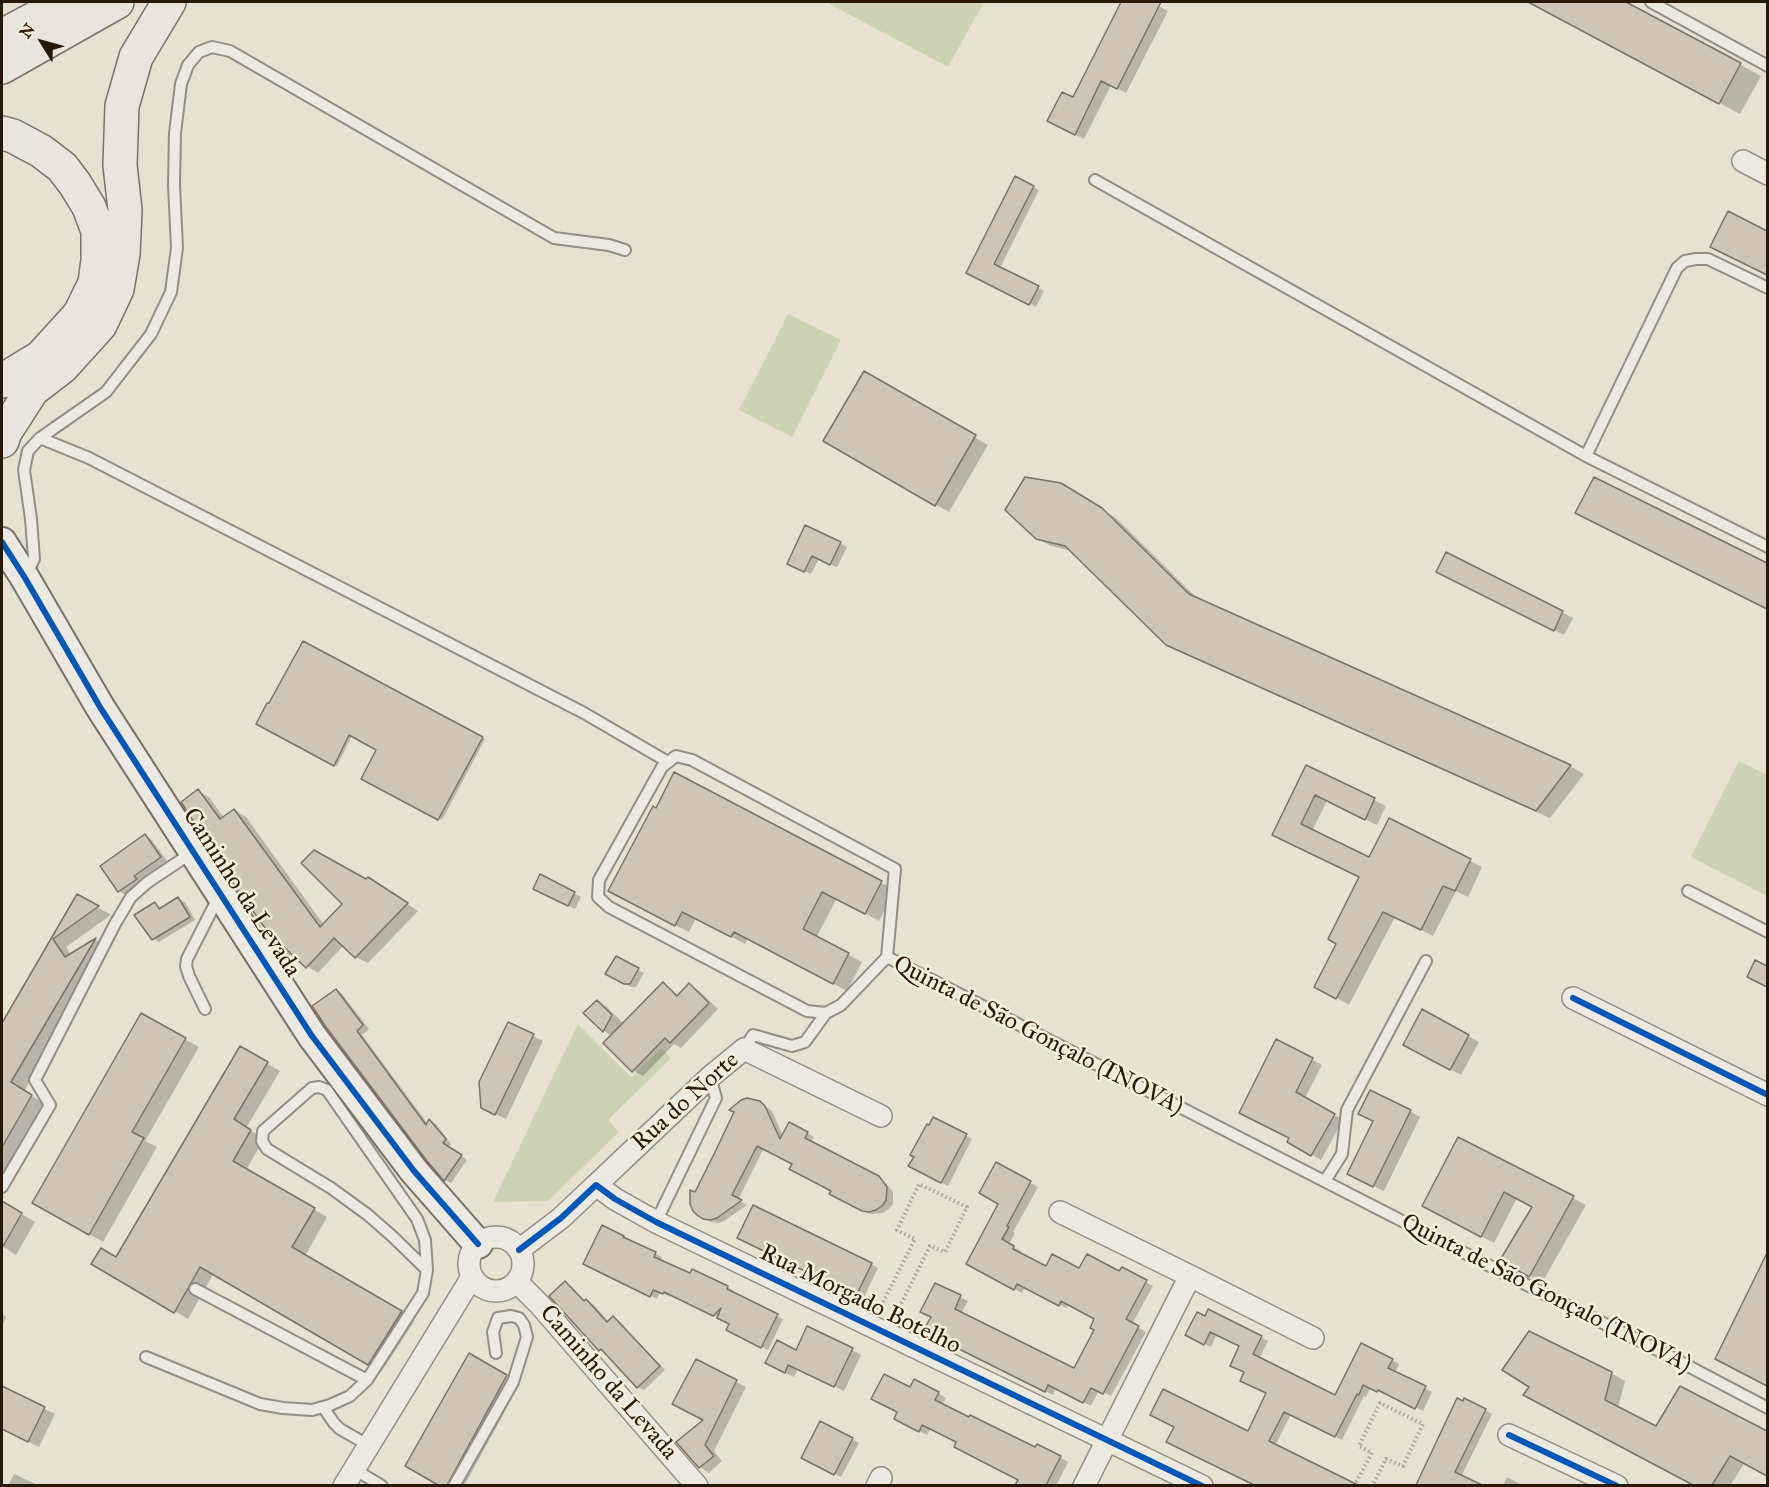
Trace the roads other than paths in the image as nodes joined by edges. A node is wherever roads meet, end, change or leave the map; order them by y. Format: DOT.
graph roads {
  1 [pos="66,2"];
  2 [pos="117,2"];
  3 [pos="170,2"];
  4 [pos="1651,2"];
  5 [pos="2,36"];
  6 [pos="1767,66"];
  7 [pos="2,67"];
  8 [pos="2,133"];
  9 [pos="1743,161"];
  10 [pos="1767,174"];
  11 [pos="1095,180"];
  12 [pos="625,250"];
  13 [pos="1767,288"];
  14 [pos="41,357"];
  15 [pos="2,364"];
  16 [pos="2,381"];
  17 [pos="32,390"];
  18 [pos="2,411"];
  19 [pos="40,438"];
  20 [pos="2,441"];
  21 [pos="1586,456"];
  22 [pos="2,542"];
  23 [pos="1767,547"];
  24 [pos="25,578"];
  25 [pos="668,762"];
  26 [pos="193,852"];
  27 [pos="1688,891"];
  28 [pos="220,895"];
  29 [pos="1767,932"];
  30 [pos="887,957"];
  31 [pos="1426,961"];
  32 [pos="1573,998"];
  33 [pos="205,1009"];
  34 [pos="826,1013"];
  35 [pos="744,1049"];
  36 [pos="710,1077"];
  37 [pos="1767,1095"];
  38 [pos="881,1116"];
  39 [pos="1325,1180"];
  40 [pos="596,1185"];
  41 [pos="2,1187"];
  42 [pos="1060,1212"];
  43 [pos="656,1221"];
  44 [pos="478,1244"];
  45 [pos="519,1250"];
  46 [pos="427,1270"];
  47 [pos="1190,1276"];
  48 [pos="472,1277"];
  49 [pos="517,1282"];
  50 [pos="195,1289"];
  51 [pos="1313,1338"];
  52 [pos="496,1353"];
  53 [pos="146,1357"];
  54 [pos="367,1380"];
  55 [pos="322,1407"];
  56 [pos="1767,1408"];
  57 [pos="1509,1435"];
  58 [pos="1107,1440"];
  59 [pos="368,1445"];
  60 [pos="349,1477"];
  61 [pos="382,1485"];
  62 [pos="454,1485"];
  63 [pos="697,1485"];
  64 [pos="1084,1485"];
  65 [pos="1202,1485"];
  66 [pos="1617,1485"];
  1 -- 5 [label="highway"];
  2 -- 7 [label="highway"];
  3 -- 17 [label="highway"];
  4 -- 6 [label="lane"];
  8 -- 14 [label="highway"];
  9 -- 10 [label="street"];
  11 -- 21 [label="lane"];
  12 -- 19 [label="lane"];
  13 -- 21 [label="lane"];
  14 -- 15 [label="highway"];
  14 -- 16 [label="highway"];
  17 -- 18 [label="highway"];
  17 -- 20 [label="highway"];
  19 -- 24 [label="lane"];
  19 -- 25 [label="lane"];
  21 -- 23 [label="lane"];
  22 -- 24 [label="street, Caminho da Levada"];
  24 -- 26 [label="street, Caminho da Levada"];
  25 -- 30 [label="lane"];
  25 -- 34 [label="lane"];
  26 -- 28 [label="street, Caminho da Levada"];
  26 -- 41 [label="lane"];
  27 -- 29 [label="lane"];
  28 -- 33 [label="lane"];
  28 -- 44 [label="street, Caminho da Levada"];
  30 -- 34 [label="lane, Quinta de São Gonçalo (INOVA)"];
  30 -- 39 [label="lane, Quinta de São Gonçalo (INOVA)"];
  31 -- 39 [label="lane"];
  32 -- 37 [label="street"];
  34 -- 35 [label="lane, Quinta de São Gonçalo (INOVA)"];
  35 -- 36 [label="street, Rua do Norte"];
  35 -- 38 [label="street, Rua do Norte"];
  36 -- 40 [label="street, Rua do Norte"];
  36 -- 43 [label="lane"];
  39 -- 56 [label="lane, Quinta de São Gonçalo (INOVA)"];
  40 -- 43 [label="street, Rua Morgado Botelho"];
  40 -- 45 [label="street"];
  42 -- 47 [label="street"];
  43 -- 58 [label="street, Rua Morgado Botelho"];
  44 -- 45 [label="street"];
  44 -- 48 [label="street"];
  45 -- 49 [label="street"];
  46 -- 46 [label="lane"];
  46 -- 54 [label="lane"];
  47 -- 51 [label="street"];
  47 -- 58 [label="street"];
  48 -- 49 [label="street"];
  48 -- 59 [label="street"];
  49 -- 63 [label="street, Caminho da Levada"];
  50 -- 54 [label="lane"];
  52 -- 62 [label="lane"];
  53 -- 55 [label="lane"];
  54 -- 55 [label="lane"];
  55 -- 59 [label="lane"];
  57 -- 66 [label="street"];
  58 -- 64 [label="street"];
  58 -- 65 [label="street, Rua Morgado Botelho"];
  59 -- 60 [label="street"];
  60 -- 61 [label="lane"];
}
